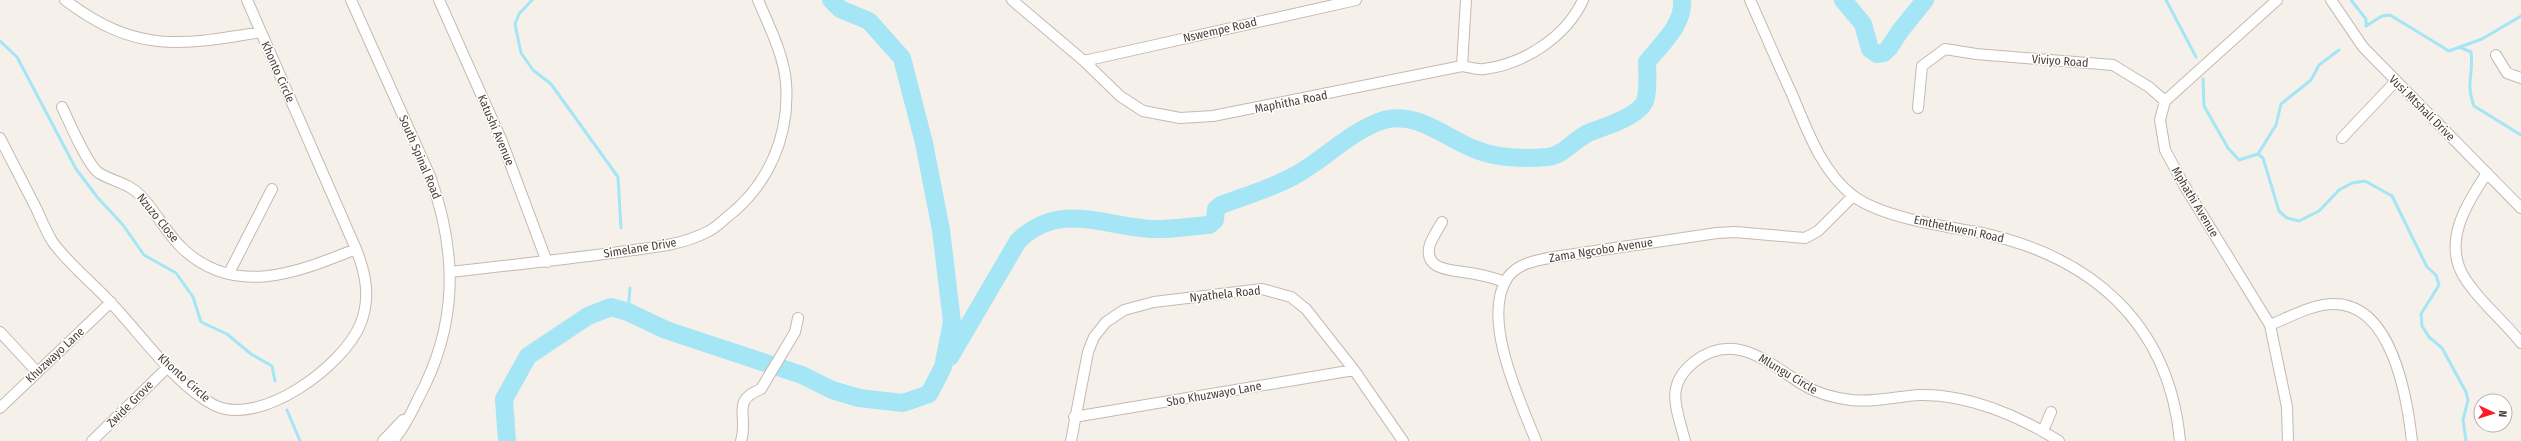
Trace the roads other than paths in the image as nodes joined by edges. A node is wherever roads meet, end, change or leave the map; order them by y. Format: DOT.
graph roads {
  1 [pos="65,0"];
  2 [pos="247,0"];
  3 [pos="351,0"];
  4 [pos="439,0"];
  5 [pos="758,0"];
  6 [pos="1012,0"];
  7 [pos="1356,0"];
  8 [pos="1466,0"];
  9 [pos="1582,0"];
  10 [pos="1750,0"];
  11 [pos="2277,0"];
  12 [pos="2331,0"];
  13 [pos="2266,3"];
  14 [pos="261,32"];
  15 [pos="2496,55"];
  16 [pos="1084,61"];
  17 [pos="1462,66"];
  18 [pos="2521,78"];
  19 [pos="2395,82"];
  20 [pos="2165,101"];
  21 [pos="62,107"];
  22 [pos="1918,108"];
  23 [pos="0,138"];
  24 [pos="2342,138"];
  25 [pos="2487,173"];
  26 [pos="272,189"];
  27 [pos="1853,196"];
  28 [pos="2521,208"];
  29 [pos="1442,222"];
  30 [pos="356,248"];
  31 [pos="548,262"];
  32 [pos="450,272"];
  33 [pos="229,273"];
  34 [pos="1505,282"];
  35 [pos="111,302"];
  36 [pos="798,318"];
  37 [pos="2270,325"];
  38 [pos="0,332"];
  39 [pos="2521,343"];
  40 [pos="168,367"];
  41 [pos="1354,370"];
  42 [pos="37,372"];
  43 [pos="0,408"];
  44 [pos="412,411"];
  45 [pos="2051,412"];
  46 [pos="1074,417"];
  47 [pos="2043,431"];
  48 [pos="98,439"];
  49 [pos="382,441"];
  50 [pos="393,441"];
  51 [pos="741,441"];
  52 [pos="1071,441"];
  53 [pos="1403,441"];
  54 [pos="1536,441"];
  55 [pos="1685,441"];
  56 [pos="2059,441"];
  57 [pos="2180,441"];
  58 [pos="2288,441"];
  59 [pos="2412,441"];
  1 -- 14 [label="street"];
  2 -- 14 [label="street, Khonto Circle"];
  3 -- 32 [label="street, South Spinal Road"];
  4 -- 31 [label="street, Katushi Avenue"];
  5 -- 31 [label="street, Simelane Drive"];
  6 -- 16 [label="street, Maphitha Road"];
  7 -- 16 [label="street, Nswempe Road"];
  8 -- 17 [label="street"];
  9 -- 17 [label="street, Maphitha Road"];
  10 -- 27 [label="street, Emthethweni Road"];
  11 -- 13 [label="street"];
  12 -- 19 [label="street, Vusi Mtshali Drive"];
  13 -- 20 [label="street"];
  14 -- 30 [label="street, Khonto Circle"];
  15 -- 18 [label="street"];
  16 -- 17 [label="street, Maphitha Road"];
  19 -- 24 [label="street"];
  19 -- 25 [label="street, Vusi Mtshali Drive"];
  20 -- 22 [label="street, Viviyo Road"];
  20 -- 37 [label="street, Mphathi Avenue"];
  21 -- 33 [label="street, Nzuzo Close"];
  23 -- 35 [label="street, Khonto Circle"];
  25 -- 28 [label="street, Vusi Mtshali Drive"];
  25 -- 39 [label="street"];
  26 -- 33 [label="street"];
  27 -- 34 [label="street, Zama Ngcobo Avenue"];
  27 -- 57 [label="street, Emthethweni Road"];
  29 -- 34 [label="street"];
  30 -- 33 [label="street, Nzuzo Close"];
  30 -- 40 [label="street, Khonto Circle"];
  31 -- 32 [label="street, Simelane Drive"];
  32 -- 44 [label="street, South Spinal Road"];
  34 -- 54 [label="street, Zama Ngcobo Avenue"];
  35 -- 40 [label="street, Khonto Circle"];
  35 -- 42 [label="street, Khuzwayo Lane"];
  36 -- 51 [label="street"];
  37 -- 58 [label="street, Mphathi Avenue"];
  37 -- 59 [label="street"];
  38 -- 42 [label="street"];
  40 -- 48 [label="street, Zwide Grove"];
  41 -- 46 [label="street, Sbo Khuzwayo Lane"];
  41 -- 46 [label="street, Nyathela Road"];
  41 -- 53 [label="street, Nyathela Road"];
  42 -- 43 [label="street, Khuzwayo Lane"];
  44 -- 49 [label="street, South Spinal Road"];
  44 -- 50 [label="street, South Spinal Road"];
  45 -- 47 [label="street"];
  46 -- 52 [label="street, Nyathela Road"];
  47 -- 55 [label="street, Mlungu Circle"];
  47 -- 56 [label="street, Mlungu Circle"];
}
